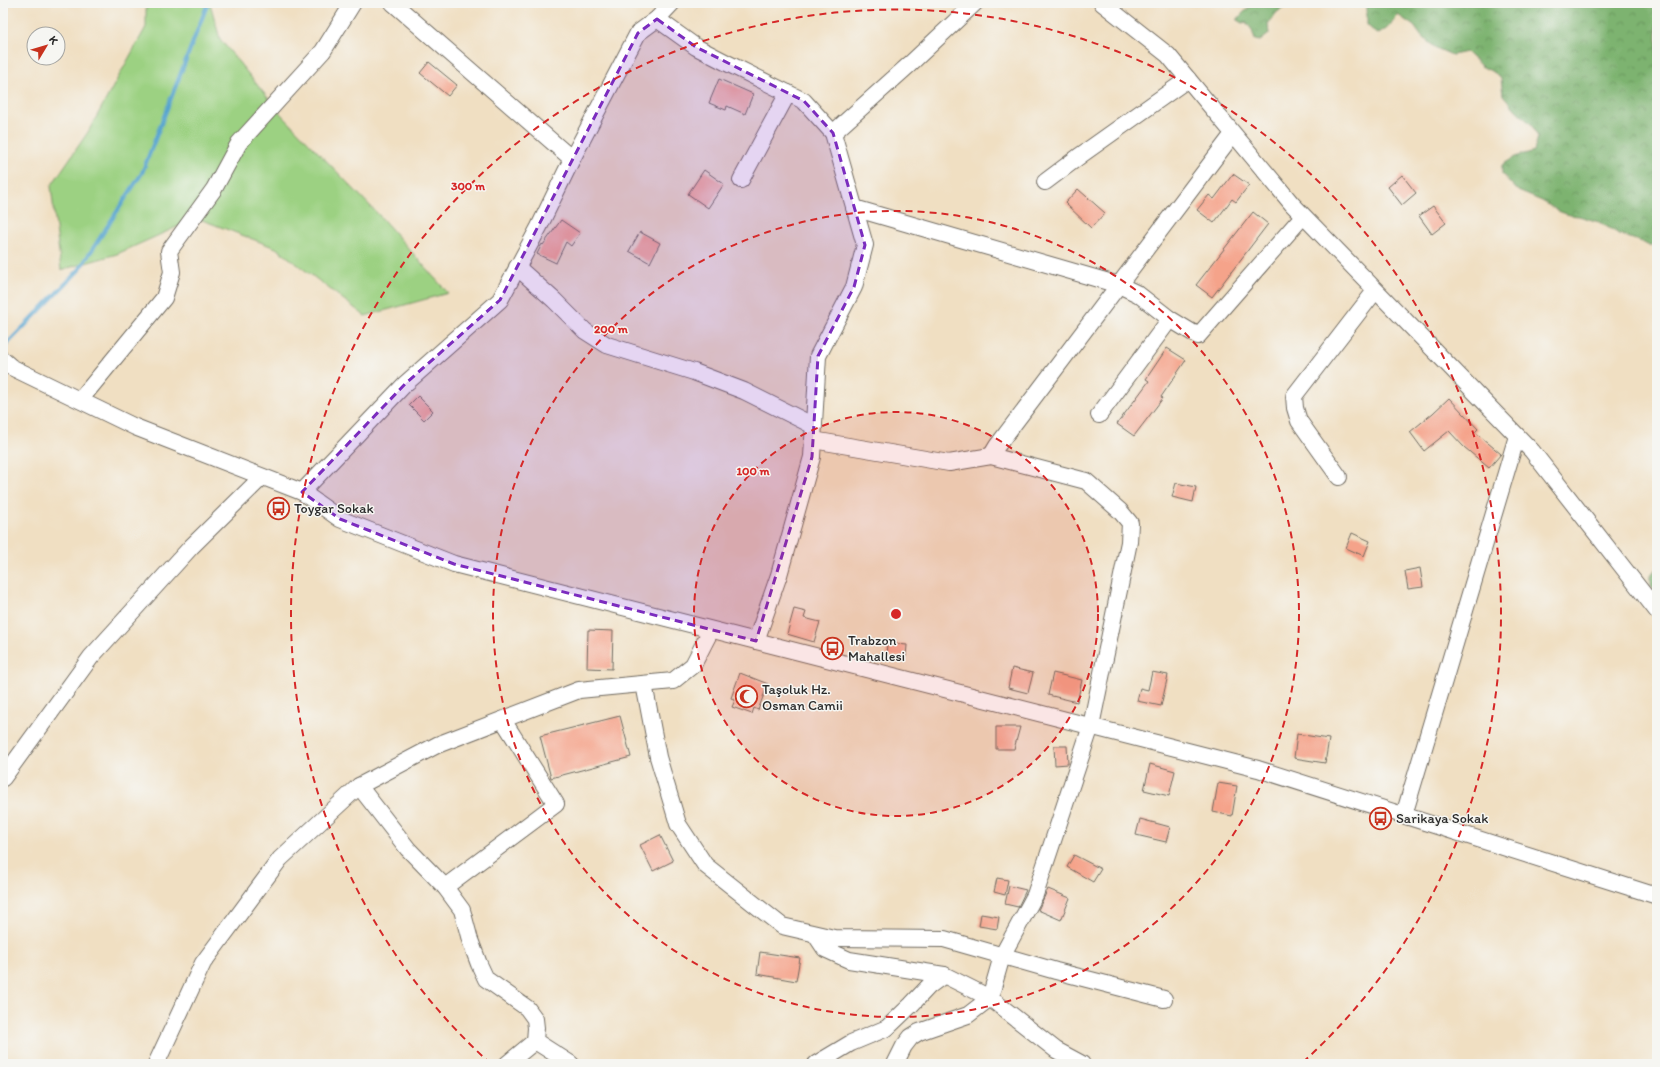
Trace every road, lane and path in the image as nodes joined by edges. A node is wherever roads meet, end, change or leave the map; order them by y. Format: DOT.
graph roads {
  1 [pos="353,3"];
  2 [pos="393,3"];
  3 [pos="672,3"];
  4 [pos="975,3"];
  5 [pos="1102,3"];
  6 [pos="657,19"];
  7 [pos="1188,79"];
  8 [pos="788,93"];
  9 [pos="833,133"];
  10 [pos="1233,134"];
  11 [pos="572,159"];
  12 [pos="741,180"];
  13 [pos="1045,182"];
  14 [pos="854,208"];
  15 [pos="1303,216"];
  16 [pos="517,267"];
  17 [pos="1119,285"];
  18 [pos="1375,290"];
  19 [pos="1170,319"];
  20 [pos="3,360"];
  21 [pos="80,400"];
  22 [pos="1099,415"];
  23 [pos="814,433"];
  24 [pos="1516,436"];
  25 [pos="991,456"];
  26 [pos="262,476"];
  27 [pos="1339,477"];
  28 [pos="302,492"];
  29 [pos="1657,611"];
  30 [pos="711,630"];
  31 [pos="756,641"];
  32 [pos="644,684"];
  33 [pos="503,720"];
  34 [pos="1091,726"];
  35 [pos="3,778"];
  36 [pos="360,786"];
  37 [pos="1404,815"];
  38 [pos="445,887"];
  39 [pos="1657,896"];
  40 [pos="815,934"];
  41 [pos="1002,956"];
  42 [pos="944,975"];
  43 [pos="990,998"];
  44 [pos="1164,999"];
  45 [pos="535,1041"];
  46 [pos="156,1064"];
  47 [pos="507,1064"];
  48 [pos="571,1064"];
  49 [pos="816,1064"];
  50 [pos="895,1064"];
  51 [pos="1082,1064"];
  1 -- 21 [label="street"];
  2 -- 11 [label="street"];
  3 -- 6 [label="street"];
  4 -- 9 [label="street"];
  5 -- 7 [label="street"];
  6 -- 8 [label="street"];
  6 -- 11 [label="street"];
  7 -- 10 [label="street"];
  7 -- 13 [label="street"];
  8 -- 9 [label="street"];
  8 -- 12 [label="street"];
  9 -- 14 [label="street"];
  10 -- 15 [label="street"];
  10 -- 17 [label="street"];
  11 -- 16 [label="street"];
  14 -- 17 [label="street"];
  14 -- 23 [label="street"];
  15 -- 18 [label="street"];
  15 -- 19 [label="street"];
  16 -- 23 [label="street"];
  16 -- 28 [label="street"];
  17 -- 19 [label="street"];
  17 -- 25 [label="street"];
  18 -- 24 [label="street"];
  18 -- 27 [label="street"];
  19 -- 22 [label="street"];
  20 -- 21 [label="street"];
  21 -- 26 [label="street"];
  23 -- 25 [label="street"];
  23 -- 31 [label="street"];
  24 -- 29 [label="street"];
  24 -- 37 [label="street"];
  25 -- 34 [label="street"];
  26 -- 28 [label="street"];
  26 -- 35 [label="street"];
  28 -- 30 [label="street"];
  30 -- 31 [label="street"];
  30 -- 32 [label="street"];
  31 -- 34 [label="street"];
  32 -- 33 [label="street"];
  32 -- 40 [label="street"];
  33 -- 36 [label="street"];
  33 -- 38 [label="street"];
  34 -- 37 [label="street"];
  34 -- 41 [label="street"];
  36 -- 38 [label="street"];
  36 -- 46 [label="street"];
  37 -- 39 [label="street"];
  38 -- 45 [label="street"];
  40 -- 41 [label="street"];
  40 -- 42 [label="street"];
  41 -- 43 [label="street"];
  41 -- 44 [label="street"];
  42 -- 43 [label="street"];
  42 -- 49 [label="street"];
  43 -- 50 [label="street"];
  43 -- 51 [label="street"];
  45 -- 47 [label="street"];
  45 -- 48 [label="street"];
}
